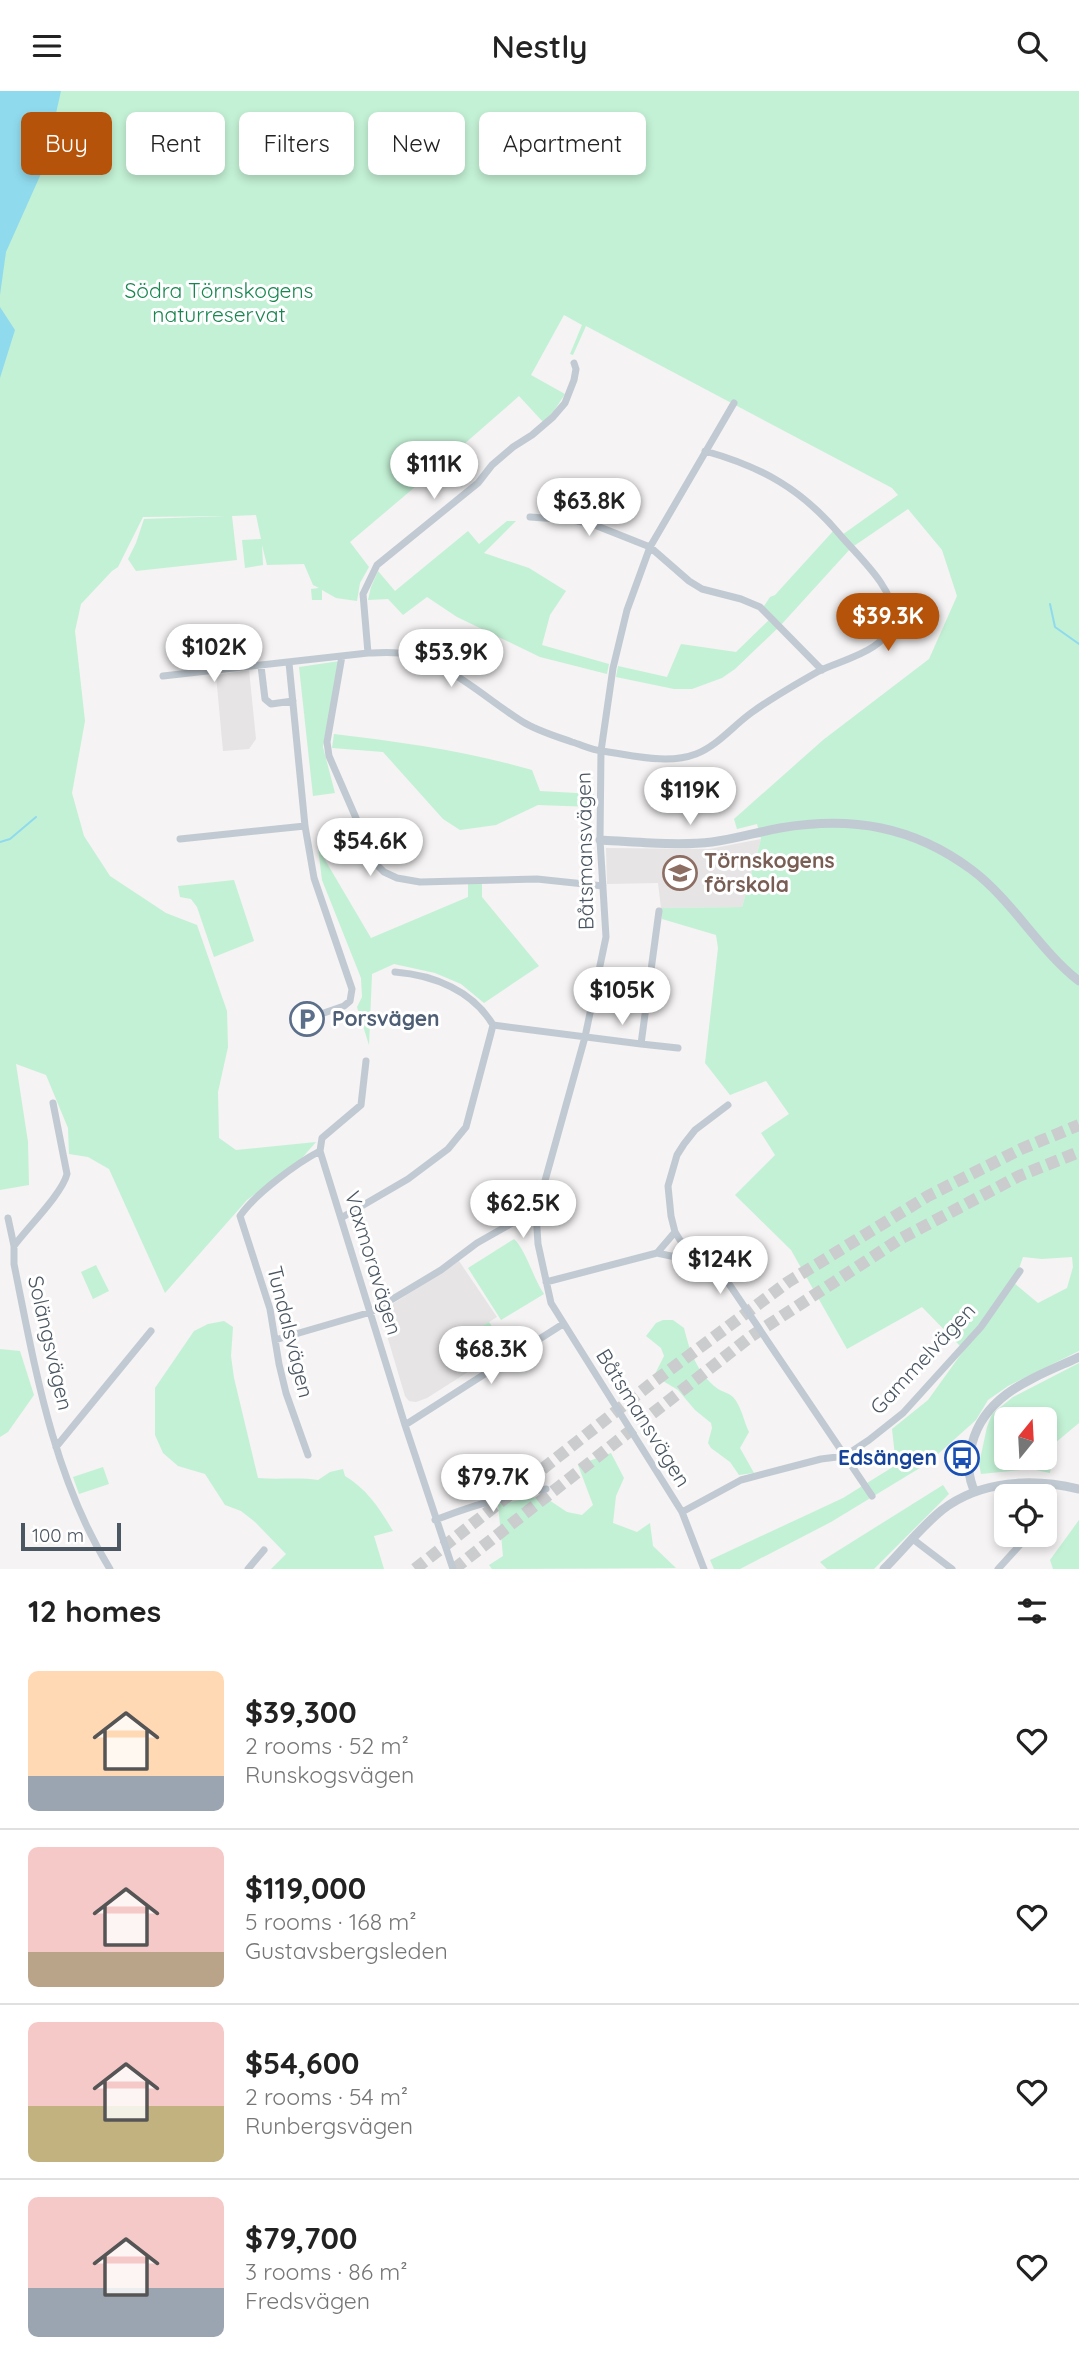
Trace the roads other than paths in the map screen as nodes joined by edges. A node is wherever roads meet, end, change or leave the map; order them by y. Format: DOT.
graph roads {
  1 [pos="574,363"];
  2 [pos="734,403"];
  3 [pos="705,451"];
  4 [pos="530,517"];
  5 [pos="650,547"];
  6 [pos="368,653"];
  7 [pos="342,656"];
  8 [pos="289,663"];
  9 [pos="261,666"];
  10 [pos="822,670"];
  11 [pos="163,676"];
  12 [pos="293,701"];
  13 [pos="600,751"];
  14 [pos="305,826"];
  15 [pos="180,839"];
  16 [pos="600,840"];
  17 [pos="603,886"];
  18 [pos="659,911"];
  19 [pos="395,972"];
  20 [pos="1079,981"];
  21 [pos="298,1022"];
  22 [pos="493,1025"];
  23 [pos="585,1037"];
  24 [pos="641,1044"];
  25 [pos="678,1048"];
  26 [pos="366,1061"];
  27 [pos="53,1103"];
  28 [pos="728,1105"];
  29 [pos="320,1151"];
  30 [pos="536,1213"];
  31 [pos="8,1218"];
  32 [pos="341,1219"];
  33 [pos="675,1232"];
  34 [pos="14,1246"];
  35 [pos="657,1252"];
  36 [pos="696,1262"];
  37 [pos="1020,1271"];
  38 [pos="546,1282"];
  39 [pos="371,1312"];
  40 [pos="563,1324"];
  41 [pos="151,1331"];
  42 [pos="275,1340"];
  43 [pos="1079,1357"];
  44 [pos="405,1425"];
  45 [pos="56,1447"];
  46 [pos="308,1455"];
  47 [pos="845,1456"];
  48 [pos="546,1489"];
  49 [pos="1079,1489"];
  50 [pos="975,1492"];
  51 [pos="872,1496"];
  52 [pos="682,1512"];
  53 [pos="435,1520"];
  54 [pos="914,1539"];
  55 [pos="1018,1547"];
  56 [pos="264,1550"];
  57 [pos="110,1569"];
  58 [pos="248,1569"];
  59 [pos="453,1569"];
  60 [pos="704,1569"];
  61 [pos="884,1569"];
  62 [pos="952,1569"];
  63 [pos="998,1569"];
  1 -- 6 [label="street"];
  2 -- 3 [label="street, Båtsmansvägen"];
  3 -- 5 [label="street, Båtsmansvägen"];
  3 -- 10 [label="street"];
  4 -- 5 [label="street"];
  5 -- 10 [label="street"];
  5 -- 13 [label="street, Båtsmansvägen"];
  6 -- 7 [label="street"];
  6 -- 13 [label="street"];
  7 -- 8 [label="street"];
  7 -- 17 [label="street"];
  8 -- 9 [label="street"];
  8 -- 12 [label="street"];
  9 -- 11 [label="street"];
  9 -- 12 [label="street"];
  10 -- 13 [label="street"];
  12 -- 14 [label="street"];
  13 -- 16 [label="street, Båtsmansvägen"];
  14 -- 15 [label="street"];
  14 -- 21 [label="street"];
  16 -- 17 [label="street, Båtsmansvägen"];
  16 -- 20 [label="street"];
  17 -- 23 [label="street, Båtsmansvägen"];
  18 -- 24 [label="street"];
  19 -- 22 [label="street"];
  22 -- 23 [label="street"];
  22 -- 32 [label="street"];
  23 -- 24 [label="street"];
  23 -- 30 [label="street, Båtsmansvägen"];
  24 -- 25 [label="street"];
  26 -- 29 [label="street"];
  27 -- 34 [label="street"];
  28 -- 33 [label="street"];
  29 -- 32 [label="street, Vaxmoravägen"];
  29 -- 42 [label="street, Tundalsvägen"];
  30 -- 38 [label="street, Båtsmansvägen"];
  30 -- 39 [label="street"];
  31 -- 34 [label="street, Solängsvägen"];
  32 -- 39 [label="street, Vaxmoravägen"];
  33 -- 35 [label="street"];
  33 -- 36 [label="street"];
  34 -- 45 [label="street, Solängsvägen"];
  35 -- 36 [label="street"];
  35 -- 38 [label="street"];
  36 -- 47 [label="street"];
  37 -- 47 [label="street, Gammelvägen"];
  38 -- 40 [label="street, Båtsmansvägen"];
  39 -- 42 [label="street"];
  39 -- 44 [label="street, Vaxmoravägen"];
  40 -- 44 [label="street"];
  40 -- 52 [label="street, Båtsmansvägen"];
  41 -- 45 [label="street, Solängsvägen"];
  42 -- 46 [label="street, Tundalsvägen"];
  43 -- 50 [label="street"];
  44 -- 53 [label="street, Vaxmoravägen"];
  45 -- 57 [label="street, Solängsvägen"];
  47 -- 51 [label="street"];
  47 -- 52 [label="street, Gammelvägen"];
  48 -- 53 [label="street"];
  49 -- 50 [label="street"];
  50 -- 54 [label="street"];
  52 -- 60 [label="street, Båtsmansvägen"];
  53 -- 59 [label="street, Vaxmoravägen"];
  54 -- 61 [label="street"];
  54 -- 62 [label="street"];
  55 -- 63 [label="street"];
  56 -- 58 [label="street"];
}
